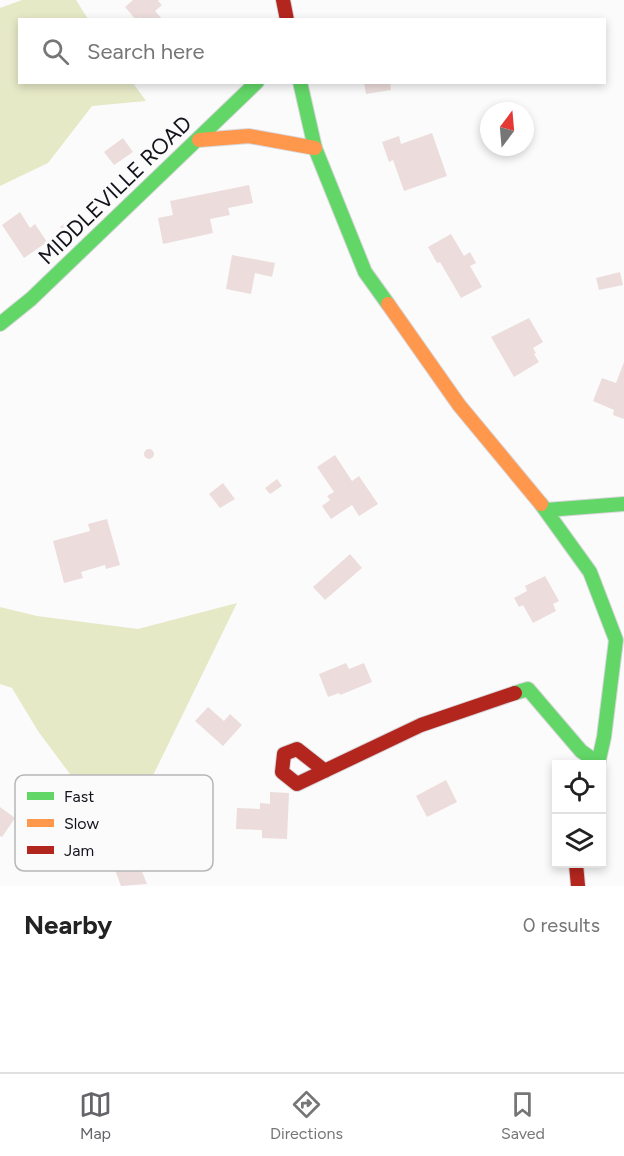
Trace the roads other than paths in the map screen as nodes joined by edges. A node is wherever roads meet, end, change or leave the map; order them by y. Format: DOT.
graph roads {
  1 [pos="283,0"];
  2 [pos="287,18"];
  3 [pos="254,84"];
  4 [pos="300,84"];
  5 [pos="199,140"];
  6 [pos="315,148"];
  7 [pos="0,324"];
  8 [pos="624,504"];
  9 [pos="546,510"];
  10 [pos="593,760"];
  11 [pos="599,760"];
  12 [pos="325,771"];
  13 [pos="576,868"];
  14 [pos="578,886"];
  1 -- 2 [label="street"];
  3 -- 5 [label="street, MIDDLEVILLE ROAD"];
  4 -- 6 [label="street"];
  5 -- 6 [label="street"];
  5 -- 7 [label="street, MIDDLEVILLE ROAD"];
  6 -- 9 [label="street"];
  8 -- 9 [label="street"];
  9 -- 11 [label="street"];
  10 -- 12 [label="street"];
  13 -- 14 [label="street"];
}
